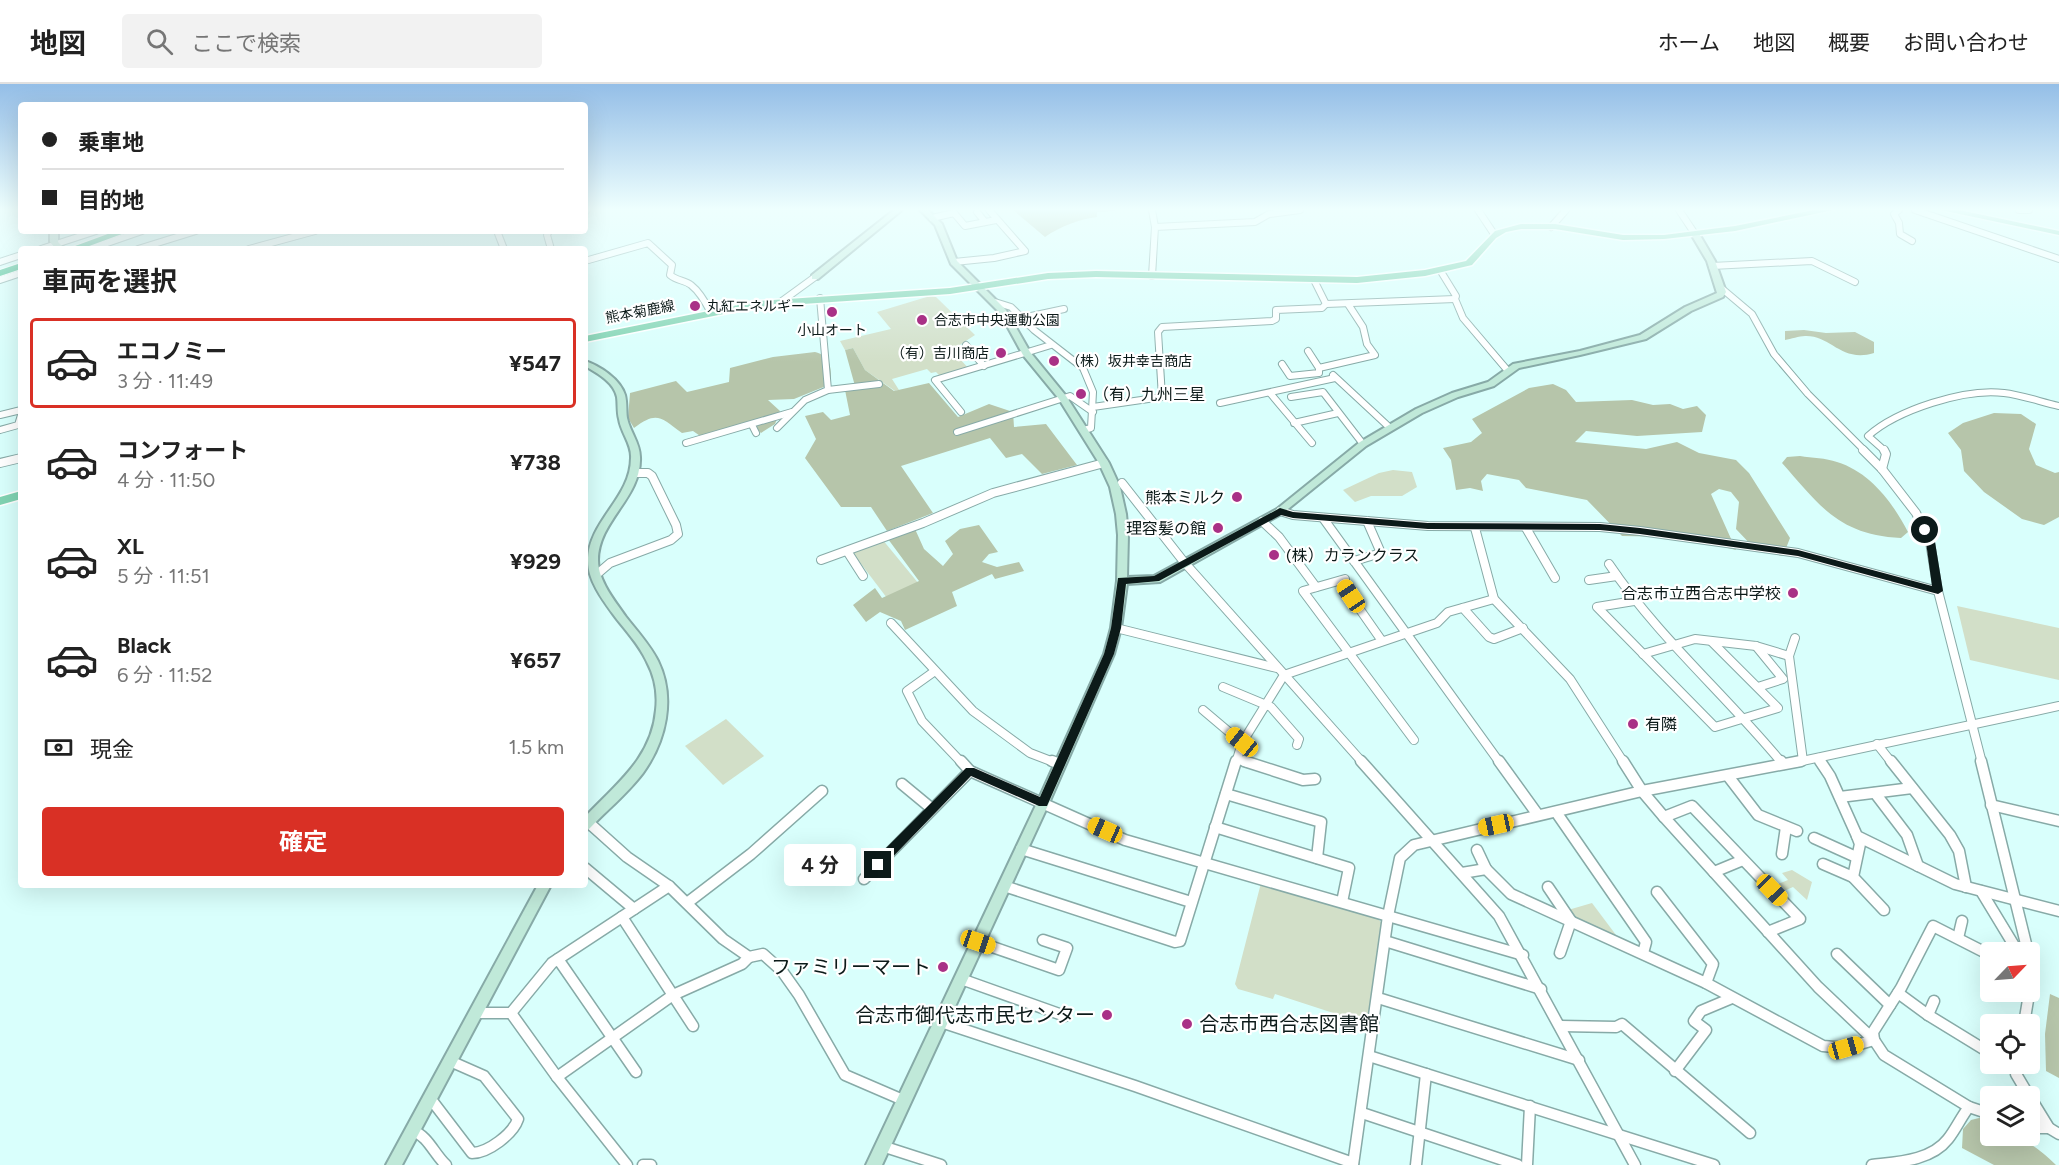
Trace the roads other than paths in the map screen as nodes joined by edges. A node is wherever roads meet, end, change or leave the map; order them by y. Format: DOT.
graph roads {
  1 [pos="667,260"];
  2 [pos="836,260"];
  3 [pos="967,260"];
  4 [pos="1153,260"];
  5 [pos="1472,260"];
  6 [pos="1709,260"];
  7 [pos="954,262"];
  8 [pos="18,266"];
  9 [pos="1712,266"];
  10 [pos="1440,270"];
  11 [pos="0,272"];
  12 [pos="18,274"];
  13 [pos="1152,276"];
  14 [pos="815,277"];
  15 [pos="0,280"];
  16 [pos="1314,280"];
  17 [pos="1855,282"];
  18 [pos="1720,287"];
  19 [pos="980,288"];
  20 [pos="820,298"];
  21 [pos="1455,299"];
  22 [pos="782,301"];
  23 [pos="995,302"];
  24 [pos="1326,303"];
  25 [pos="1348,304"];
  26 [pos="1064,309"];
  27 [pos="711,313"];
  28 [pos="1022,318"];
  29 [pos="588,338"];
  30 [pos="966,345"];
  31 [pos="1051,345"];
  32 [pos="1308,351"];
  33 [pos="1026,353"];
  34 [pos="1282,364"];
  35 [pos="588,365"];
  36 [pos="984,366"];
  37 [pos="1328,367"];
  38 [pos="1319,368"];
  39 [pos="1508,371"];
  40 [pos="1335,378"];
  41 [pos="879,384"];
  42 [pos="828,390"];
  43 [pos="1270,393"];
  44 [pos="1291,397"];
  45 [pos="1063,398"];
  46 [pos="1220,403"];
  47 [pos="2059,406"];
  48 [pos="1093,409"];
  49 [pos="18,411"];
  50 [pos="794,411"];
  51 [pos="961,412"];
  52 [pos="1338,413"];
  53 [pos="0,415"];
  54 [pos="1293,423"];
  55 [pos="18,425"];
  56 [pos="752,425"];
  57 [pos="1389,427"];
  58 [pos="777,428"];
  59 [pos="0,430"];
  60 [pos="1084,430"];
  61 [pos="957,432"];
  62 [pos="756,433"];
  63 [pos="686,443"];
  64 [pos="1312,443"];
  65 [pos="1363,444"];
  66 [pos="18,459"];
  67 [pos="0,463"];
  68 [pos="1104,463"];
  69 [pos="1882,469"];
  70 [pos="634,473"];
  71 [pos="1122,483"];
  72 [pos="18,496"];
  73 [pos="0,501"];
  74 [pos="1280,511"];
  75 [pos="1323,518"];
  76 [pos="1262,521"];
  77 [pos="1367,521"];
  78 [pos="1475,528"];
  79 [pos="1527,528"];
  80 [pos="847,551"];
  81 [pos="821,560"];
  82 [pos="1354,561"];
  83 [pos="1184,562"];
  84 [pos="1610,564"];
  85 [pos="596,576"];
  86 [pos="863,576"];
  87 [pos="1617,576"];
  88 [pos="1555,578"];
  89 [pos="1589,580"];
  90 [pos="1122,581"];
  91 [pos="1316,587"];
  92 [pos="1938,591"];
  93 [pos="1494,599"];
  94 [pos="1634,601"];
  95 [pos="1463,608"];
  96 [pos="891,623"];
  97 [pos="1116,628"];
  98 [pos="1523,628"];
  99 [pos="1406,633"];
  100 [pos="1795,638"];
  101 [pos="1382,641"];
  102 [pos="1712,642"];
  103 [pos="1674,645"];
  104 [pos="1756,646"];
  105 [pos="1349,652"];
  106 [pos="1643,654"];
  107 [pos="1789,656"];
  108 [pos="935,671"];
  109 [pos="1281,671"];
  110 [pos="1223,687"];
  111 [pos="1758,687"];
  112 [pos="1267,704"];
  113 [pos="2059,706"];
  114 [pos="1203,710"];
  115 [pos="1746,718"];
  116 [pos="1973,723"];
  117 [pos="1414,740"];
  118 [pos="1242,742"];
  119 [pos="1877,744"];
  120 [pos="1297,745"];
  121 [pos="1818,758"];
  122 [pos="1237,759"];
  123 [pos="1803,761"];
  124 [pos="1060,764"];
  125 [pos="1783,764"];
  126 [pos="970,771"];
  127 [pos="1728,776"];
  128 [pos="1315,779"];
  129 [pos="902,784"];
  130 [pos="1912,788"];
  131 [pos="822,791"];
  132 [pos="1642,792"];
  133 [pos="1875,793"];
  134 [pos="1226,794"];
  135 [pos="1840,797"];
  136 [pos="1043,803"];
  137 [pos="1991,805"];
  138 [pos="932,808"];
  139 [pos="1556,813"];
  140 [pos="1538,815"];
  141 [pos="1664,817"];
  142 [pos="2059,821"];
  143 [pos="588,822"];
  144 [pos="588,826"];
  145 [pos="1215,827"];
  146 [pos="1786,827"];
  147 [pos="1797,831"];
  148 [pos="1857,836"];
  149 [pos="1814,838"];
  150 [pos="1432,839"];
  151 [pos="1021,849"];
  152 [pos="1476,850"];
  153 [pos="1782,854"];
  154 [pos="1856,857"];
  155 [pos="1317,858"];
  156 [pos="1743,860"];
  157 [pos="1203,861"];
  158 [pos="1823,864"];
  159 [pos="1917,866"];
  160 [pos="1486,868"];
  161 [pos="588,871"];
  162 [pos="1714,872"];
  163 [pos="1462,873"];
  164 [pos="1853,877"];
  165 [pos="864,879"];
  166 [pos="669,886"];
  167 [pos="1004,886"];
  168 [pos="1548,887"];
  169 [pos="1966,887"];
  170 [pos="543,888"];
  171 [pos="1980,891"];
  172 [pos="1657,892"];
  173 [pos="2016,900"];
  174 [pos="1191,902"];
  175 [pos="1342,902"];
  176 [pos="687,903"];
  177 [pos="634,909"];
  178 [pos="1884,910"];
  179 [pos="2059,911"];
  180 [pos="1388,916"];
  181 [pos="622,917"];
  182 [pos="1571,921"];
  183 [pos="1962,921"];
  184 [pos="1768,932"];
  185 [pos="1958,938"];
  186 [pos="1043,940"];
  187 [pos="1385,941"];
  188 [pos="978,942"];
  189 [pos="2012,942"];
  190 [pos="2026,942"];
  191 [pos="1980,950"];
  192 [pos="1560,953"];
  193 [pos="1643,953"];
  194 [pos="1837,954"];
  195 [pos="1523,955"];
  196 [pos="749,957"];
  197 [pos="558,959"];
  198 [pos="961,979"];
  199 [pos="1706,983"];
  200 [pos="1540,988"];
  201 [pos="1898,993"];
  202 [pos="673,995"];
  203 [pos="1378,998"];
  204 [pos="1732,998"];
  205 [pos="1934,1000"];
  206 [pos="1890,1005"];
  207 [pos="476,1013"];
  208 [pos="511,1013"];
  209 [pos="1928,1015"];
  210 [pos="1065,1016"];
  211 [pos="941,1022"];
  212 [pos="693,1026"];
  213 [pos="1561,1026"];
  214 [pos="613,1037"];
  215 [pos="1874,1040"];
  216 [pos="1980,1047"];
  217 [pos="1369,1056"];
  218 [pos="1579,1060"];
  219 [pos="450,1061"];
  220 [pos="1674,1071"];
  221 [pos="636,1072"];
  222 [pos="1426,1074"];
  223 [pos="557,1077"];
  224 [pos="430,1098"];
  225 [pos="903,1100"];
  226 [pos="1530,1106"];
  227 [pos="1969,1107"];
  228 [pos="1980,1111"];
  229 [pos="2040,1112"];
  230 [pos="1362,1113"];
  231 [pos="413,1131"];
  232 [pos="2054,1131"];
  233 [pos="1420,1132"];
  234 [pos="1750,1133"];
  235 [pos="1619,1135"];
  236 [pos="882,1146"];
  237 [pos="1353,1164"];
  238 [pos="394,1165"];
  239 [pos="446,1165"];
  240 [pos="627,1165"];
  241 [pos="643,1165"];
  242 [pos="651,1165"];
  243 [pos="874,1165"];
  244 [pos="941,1165"];
  245 [pos="1416,1165"];
  246 [pos="1518,1165"];
  247 [pos="1527,1165"];
  248 [pos="1635,1165"];
  249 [pos="1714,1165"];
  250 [pos="1872,1165"];
  1 -- 27 [label="street"];
  2 -- 14 [label="street"];
  3 -- 7 [label="street"];
  4 -- 13 [label="street"];
  5 -- 10 [label="main road, 熊本菊鹿線"];
  6 -- 9 [label="street"];
  7 -- 19 [label="street"];
  8 -- 11 [label="highway"];
  9 -- 17 [label="street"];
  9 -- 18 [label="street"];
  10 -- 16 [label="main road, 熊本菊鹿線"];
  10 -- 21 [label="street"];
  12 -- 15 [label="street"];
  13 -- 16 [label="main road, 熊本菊鹿線"];
  13 -- 19 [label="main road, 熊本菊鹿線"];
  14 -- 22 [label="street"];
  16 -- 24 [label="street"];
  18 -- 39 [label="street"];
  18 -- 69 [label="street"];
  19 -- 20 [label="main road, 熊本菊鹿線"];
  19 -- 23 [label="street"];
  20 -- 22 [label="main road, 熊本菊鹿線"];
  20 -- 42 [label="street"];
  21 -- 25 [label="street"];
  21 -- 39 [label="street"];
  22 -- 27 [label="main road, 熊本菊鹿線"];
  23 -- 28 [label="street"];
  23 -- 33 [label="street"];
  24 -- 25 [label="street"];
  24 -- 48 [label="street"];
  25 -- 37 [label="street"];
  26 -- 28 [label="street"];
  27 -- 29 [label="main road, 熊本菊鹿線"];
  28 -- 31 [label="street"];
  30 -- 36 [label="street"];
  31 -- 33 [label="street"];
  31 -- 48 [label="street"];
  32 -- 38 [label="street"];
  33 -- 36 [label="street"];
  33 -- 45 [label="street"];
  34 -- 38 [label="street"];
  35 -- 70 [label="street"];
  36 -- 51 [label="street"];
  37 -- 38 [label="street"];
  37 -- 40 [label="street"];
  39 -- 57 [label="street"];
  40 -- 43 [label="street"];
  40 -- 57 [label="street"];
  41 -- 42 [label="street"];
  42 -- 50 [label="street"];
  43 -- 46 [label="street"];
  43 -- 54 [label="street"];
  44 -- 52 [label="street"];
  45 -- 48 [label="street"];
  45 -- 60 [label="street"];
  45 -- 61 [label="street"];
  47 -- 69 [label="street"];
  48 -- 60 [label="street"];
  49 -- 53 [label="street"];
  50 -- 56 [label="street"];
  50 -- 58 [label="street"];
  52 -- 54 [label="street"];
  52 -- 65 [label="street"];
  54 -- 64 [label="street"];
  55 -- 59 [label="street"];
  56 -- 62 [label="street"];
  56 -- 63 [label="street"];
  57 -- 65 [label="street"];
  60 -- 68 [label="street"];
  65 -- 74 [label="street"];
  66 -- 67 [label="street"];
  68 -- 80 [label="street"];
  68 -- 90 [label="street"];
  69 -- 92 [label="street"];
  70 -- 85 [label="street"];
  70 -- 85 [label="street"];
  71 -- 83 [label="street"];
  72 -- 73 [label="main road"];
  74 -- 75 [label="street"];
  74 -- 76 [label="street"];
  75 -- 77 [label="street"];
  75 -- 82 [label="street"];
  76 -- 83 [label="street"];
  76 -- 91 [label="street"];
  77 -- 78 [label="street"];
  77 -- 82 [label="street"];
  78 -- 79 [label="street"];
  78 -- 93 [label="street"];
  79 -- 88 [label="street"];
  79 -- 92 [label="street"];
  80 -- 81 [label="street"];
  80 -- 86 [label="street"];
  82 -- 99 [label="street"];
  83 -- 90 [label="street"];
  83 -- 109 [label="street"];
  84 -- 87 [label="street"];
  85 -- 143 [label="street"];
  87 -- 89 [label="street"];
  87 -- 94 [label="street"];
  90 -- 97 [label="street"];
  91 -- 101 [label="street"];
  91 -- 105 [label="street"];
  92 -- 116 [label="street"];
  93 -- 95 [label="street"];
  93 -- 98 [label="street"];
  94 -- 103 [label="street"];
  94 -- 106 [label="street"];
  95 -- 98 [label="street"];
  95 -- 99 [label="street"];
  96 -- 108 [label="street"];
  97 -- 109 [label="street"];
  97 -- 124 [label="street"];
  98 -- 132 [label="street"];
  99 -- 101 [label="street"];
  99 -- 140 [label="street"];
  100 -- 107 [label="street"];
  101 -- 105 [label="street"];
  102 -- 103 [label="street"];
  102 -- 104 [label="street"];
  102 -- 111 [label="street"];
  103 -- 106 [label="street"];
  103 -- 115 [label="street"];
  104 -- 107 [label="street"];
  104 -- 111 [label="street"];
  105 -- 109 [label="street"];
  105 -- 117 [label="street"];
  106 -- 115 [label="street"];
  107 -- 123 [label="street"];
  108 -- 124 [label="street"];
  108 -- 126 [label="street"];
  109 -- 112 [label="street"];
  109 -- 150 [label="street"];
  110 -- 112 [label="street"];
  111 -- 115 [label="street"];
  112 -- 118 [label="street"];
  112 -- 120 [label="street"];
  113 -- 116 [label="street"];
  114 -- 118 [label="street"];
  115 -- 125 [label="street"];
  116 -- 119 [label="street"];
  116 -- 137 [label="street"];
  118 -- 122 [label="street"];
  119 -- 121 [label="street"];
  119 -- 130 [label="street"];
  121 -- 123 [label="street"];
  121 -- 135 [label="street"];
  122 -- 128 [label="street"];
  122 -- 134 [label="street"];
  123 -- 125 [label="street"];
  124 -- 136 [label="street"];
  125 -- 127 [label="street"];
  126 -- 136 [label="street"];
  126 -- 138 [label="street"];
  127 -- 132 [label="street"];
  127 -- 146 [label="street"];
  129 -- 138 [label="street"];
  130 -- 133 [label="street"];
  130 -- 169 [label="street"];
  131 -- 176 [label="street"];
  132 -- 139 [label="street"];
  132 -- 141 [label="street"];
  133 -- 135 [label="street"];
  133 -- 159 [label="street"];
  134 -- 145 [label="street"];
  134 -- 155 [label="street"];
  135 -- 148 [label="street"];
  136 -- 151 [label="street"];
  136 -- 157 [label="street"];
  137 -- 142 [label="street"];
  137 -- 173 [label="street"];
  138 -- 165 [label="street"];
  139 -- 140 [label="street"];
  139 -- 193 [label="street"];
  140 -- 150 [label="street"];
  141 -- 156 [label="street"];
  141 -- 162 [label="street"];
  144 -- 166 [label="street"];
  145 -- 155 [label="street"];
  145 -- 157 [label="street"];
  146 -- 147 [label="street"];
  146 -- 153 [label="street"];
  148 -- 154 [label="street"];
  148 -- 159 [label="street"];
  149 -- 154 [label="street"];
  150 -- 163 [label="street"];
  150 -- 180 [label="street"];
  151 -- 167 [label="street"];
  151 -- 174 [label="street"];
  152 -- 160 [label="street"];
  154 -- 164 [label="street"];
  155 -- 175 [label="street"];
  156 -- 162 [label="street"];
  156 -- 184 [label="street"];
  157 -- 174 [label="street"];
  157 -- 175 [label="street"];
  158 -- 164 [label="street"];
  159 -- 169 [label="street"];
  160 -- 163 [label="street"];
  160 -- 182 [label="street"];
  161 -- 177 [label="street"];
  162 -- 184 [label="street"];
  163 -- 195 [label="street"];
  164 -- 178 [label="street"];
  166 -- 176 [label="street"];
  166 -- 177 [label="street"];
  167 -- 174 [label="street"];
  167 -- 188 [label="street"];
  168 -- 182 [label="street"];
  169 -- 171 [label="street"];
  170 -- 207 [label="street"];
  171 -- 173 [label="street"];
  171 -- 189 [label="street"];
  172 -- 199 [label="street"];
  173 -- 179 [label="street"];
  173 -- 190 [label="street"];
  175 -- 180 [label="street"];
  176 -- 196 [label="street"];
  177 -- 181 [label="street"];
  180 -- 187 [label="street"];
  180 -- 195 [label="street"];
  181 -- 197 [label="street"];
  181 -- 202 [label="street"];
  182 -- 192 [label="street"];
  182 -- 193 [label="street"];
  183 -- 185 [label="street"];
  184 -- 215 [label="street"];
  185 -- 191 [label="street"];
  185 -- 201 [label="street"];
  186 -- 188 [label="street"];
  187 -- 200 [label="street"];
  187 -- 203 [label="street"];
  188 -- 198 [label="street"];
  193 -- 199 [label="street"];
  194 -- 206 [label="street"];
  195 -- 200 [label="street"];
  196 -- 202 [label="street"];
  196 -- 225 [label="street"];
  197 -- 208 [label="street"];
  197 -- 214 [label="street"];
  198 -- 210 [label="street"];
  198 -- 211 [label="street"];
  199 -- 204 [label="street"];
  200 -- 213 [label="street"];
  201 -- 206 [label="street"];
  201 -- 209 [label="street"];
  202 -- 212 [label="street"];
  202 -- 214 [label="street"];
  203 -- 217 [label="street"];
  203 -- 218 [label="street"];
  204 -- 215 [label="street"];
  204 -- 220 [label="street"];
  205 -- 209 [label="street"];
  206 -- 215 [label="street"];
  207 -- 208 [label="street"];
  207 -- 219 [label="street"];
  208 -- 223 [label="street"];
  209 -- 216 [label="street"];
  211 -- 225 [label="street"];
  211 -- 237 [label="street"];
  213 -- 218 [label="street"];
  213 -- 220 [label="street"];
  214 -- 221 [label="street"];
  214 -- 223 [label="street"];
  215 -- 227 [label="street"];
  217 -- 222 [label="street"];
  217 -- 230 [label="street"];
  218 -- 235 [label="street"];
  219 -- 224 [label="street"];
  219 -- 224 [label="street"];
  220 -- 234 [label="street"];
  222 -- 226 [label="street"];
  222 -- 233 [label="street"];
  223 -- 240 [label="street"];
  224 -- 231 [label="street"];
  225 -- 236 [label="street"];
  226 -- 235 [label="street"];
  226 -- 247 [label="street"];
  227 -- 228 [label="street"];
  227 -- 250 [label="street"];
  229 -- 232 [label="street"];
  230 -- 233 [label="street"];
  230 -- 237 [label="street"];
  231 -- 238 [label="street"];
  231 -- 239 [label="street"];
  233 -- 245 [label="street"];
  233 -- 246 [label="street"];
  235 -- 248 [label="street"];
  235 -- 249 [label="street"];
  236 -- 243 [label="street"];
  236 -- 244 [label="street"];
  241 -- 242 [label="street"];
}
